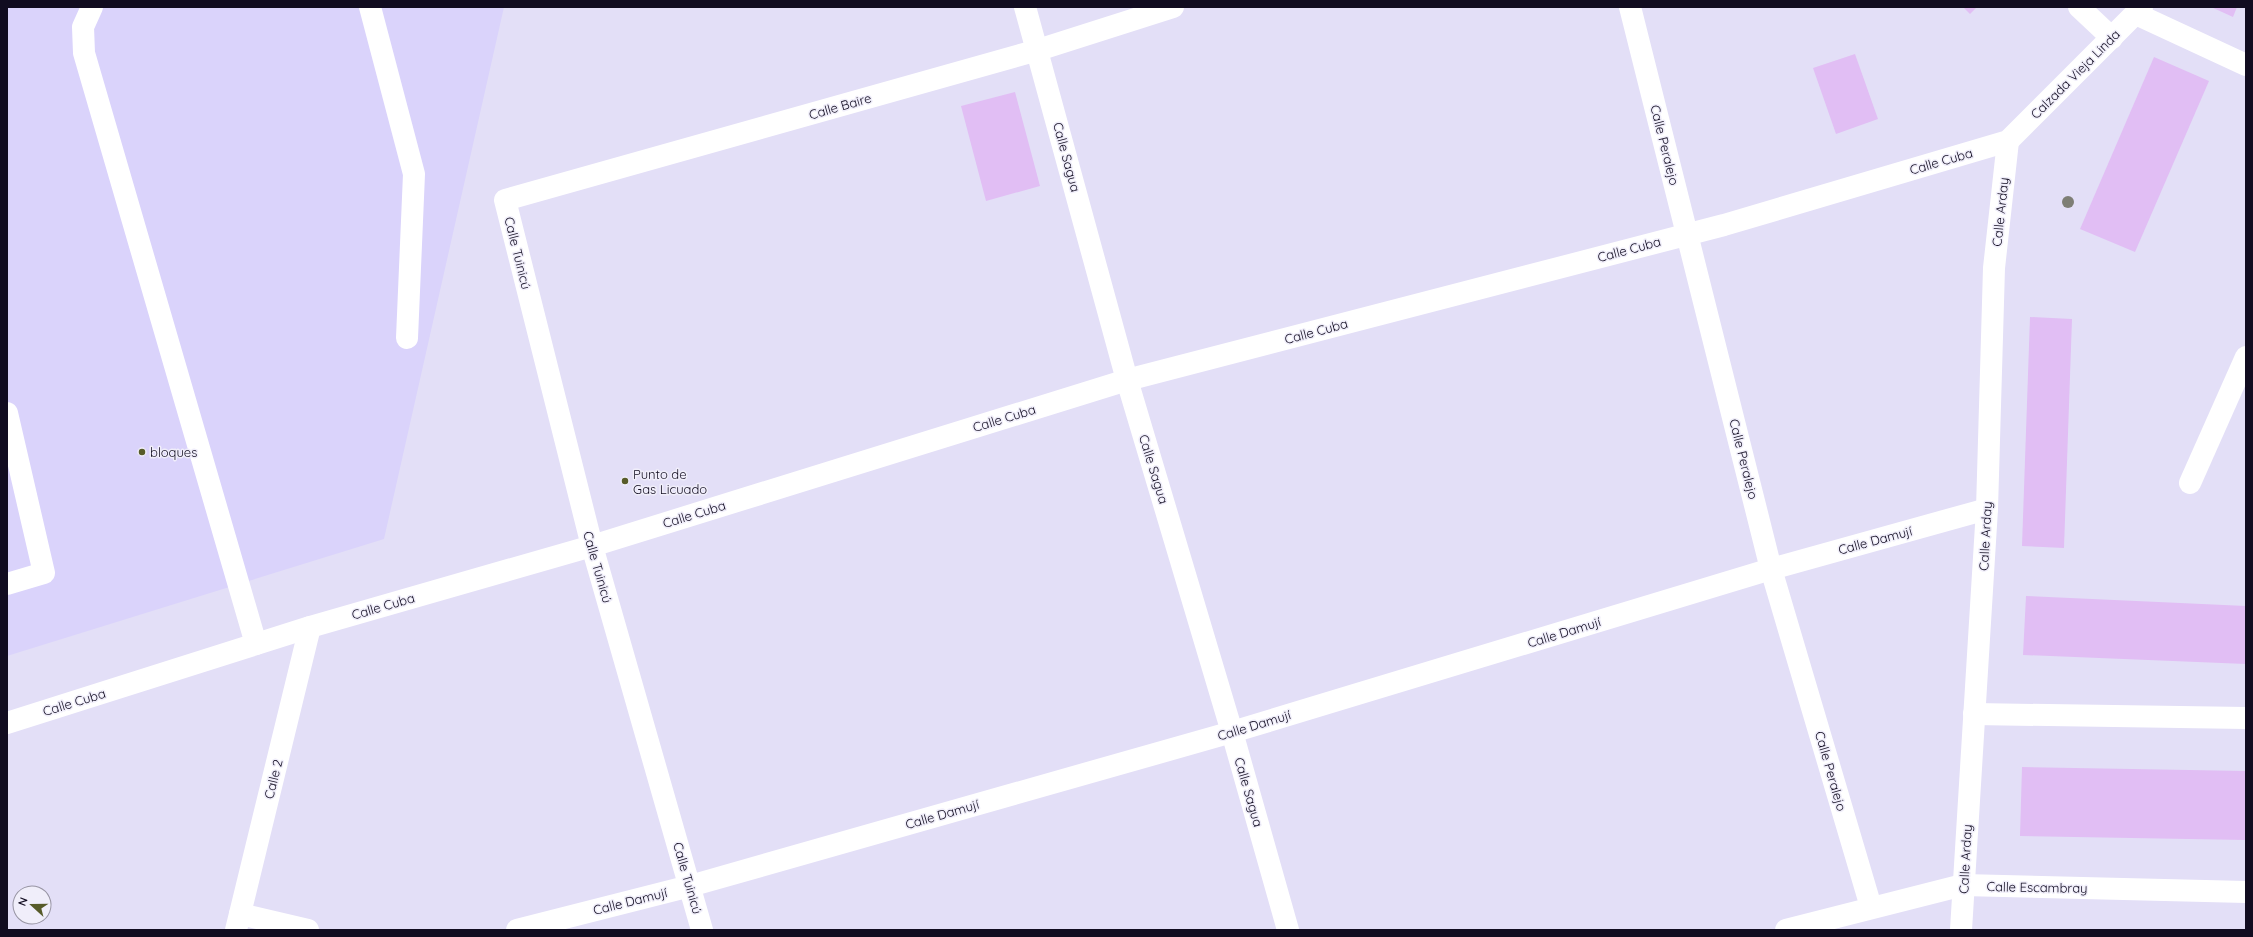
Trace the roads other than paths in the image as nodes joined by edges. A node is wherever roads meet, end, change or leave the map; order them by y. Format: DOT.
graph roads {
  1 [pos="92,7"];
  2 [pos="370,7"];
  3 [pos="1025,7"];
  4 [pos="1173,7"];
  5 [pos="1630,7"];
  6 [pos="2079,7"];
  7 [pos="2139,10"];
  8 [pos="2112,38"];
  9 [pos="1038,50"];
  10 [pos="2246,65"];
  11 [pos="2008,141"];
  12 [pos="505,200"];
  13 [pos="1687,234"];
  14 [pos="407,338"];
  15 [pos="2246,357"];
  16 [pos="1127,380"];
  17 [pos="7,413"];
  18 [pos="2190,483"];
  19 [pos="1987,509"];
  20 [pos="592,546"];
  21 [pos="1771,569"];
  22 [pos="7,584"];
  23 [pos="310,627"];
  24 [pos="256,644"];
  25 [pos="1974,714"];
  26 [pos="2246,718"];
  27 [pos="7,723"];
  28 [pos="1232,732"];
  29 [pos="1963,885"];
  30 [pos="690,886"];
  31 [pos="2246,892"];
  32 [pos="1871,907"];
  33 [pos="238,922"];
  34 [pos="308,930"];
  35 [pos="517,930"];
  36 [pos="702,930"];
  37 [pos="1288,930"];
  38 [pos="1786,930"];
  39 [pos="1961,930"];
  1 -- 24 [label="street"];
  2 -- 14 [label="street"];
  3 -- 9 [label="street, Calle Sagua"];
  4 -- 9 [label="street, Calle Baire"];
  5 -- 13 [label="street, Calle Peralejo"];
  6 -- 8 [label="street"];
  7 -- 8 [label="street, Calzada Vieja Linda"];
  7 -- 10 [label="street"];
  8 -- 11 [label="street, Calzada Vieja Linda"];
  9 -- 12 [label="street, Calle Baire"];
  9 -- 16 [label="street, Calle Sagua"];
  11 -- 13 [label="street, Calle Cuba"];
  11 -- 19 [label="street, Calle Arday"];
  12 -- 20 [label="street, Calle Tuinicú"];
  13 -- 16 [label="street, Calle Cuba"];
  13 -- 21 [label="street, Calle Peralejo"];
  15 -- 18 [label="street"];
  16 -- 20 [label="street, Calle Cuba"];
  16 -- 28 [label="street, Calle Sagua"];
  17 -- 22 [label="street"];
  19 -- 21 [label="street, Calle Damují"];
  19 -- 25 [label="street, Calle Arday"];
  20 -- 23 [label="street, Calle Cuba"];
  20 -- 30 [label="street, Calle Tuinicú"];
  21 -- 28 [label="street, Calle Damují"];
  21 -- 32 [label="street, Calle Peralejo"];
  23 -- 24 [label="street, Calle Cuba"];
  23 -- 33 [label="street, Calle 2"];
  24 -- 27 [label="street, Calle Cuba"];
  25 -- 26 [label="street"];
  25 -- 29 [label="street, Calle Arday"];
  28 -- 30 [label="street, Calle Damují"];
  28 -- 37 [label="street, Calle Sagua"];
  29 -- 31 [label="street, Calle Escambray"];
  29 -- 32 [label="street, Calle Escambray"];
  29 -- 39 [label="street, Calle Arday"];
  30 -- 35 [label="street, Calle Damují"];
  30 -- 36 [label="street, Calle Tuinicú"];
  32 -- 38 [label="street, Calle Escambray"];
  33 -- 34 [label="street"];
}
